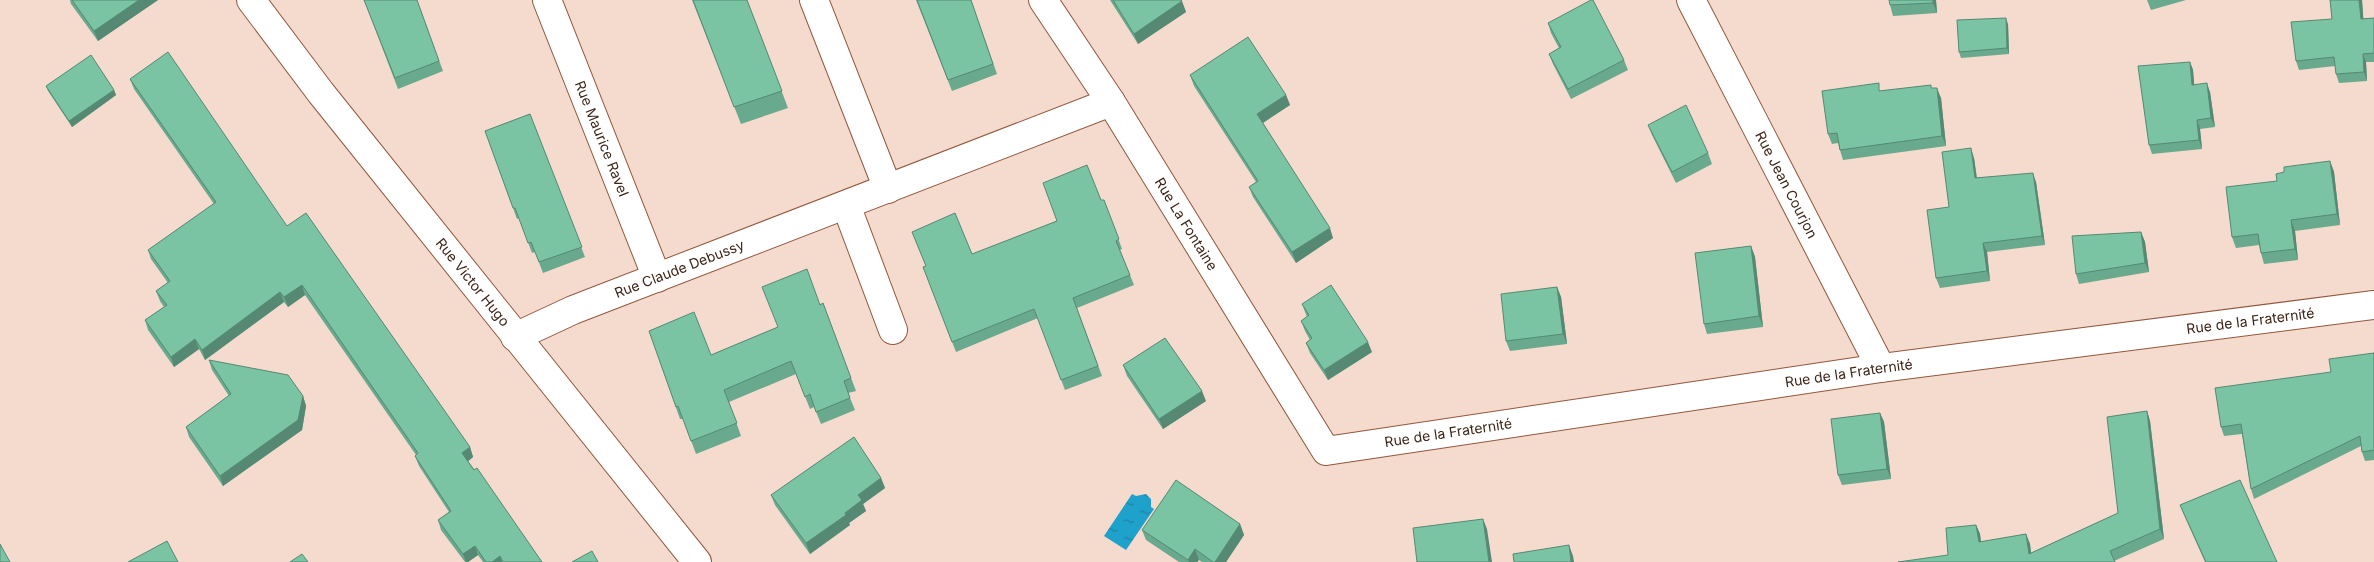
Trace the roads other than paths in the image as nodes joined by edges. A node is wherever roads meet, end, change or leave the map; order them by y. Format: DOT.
graph roads {
  1 [pos="251,0"];
  2 [pos="547,0"];
  3 [pos="814,0"];
  4 [pos="1043,0"];
  5 [pos="1691,0"];
  6 [pos="1111,102"];
  7 [pos="888,188"];
  8 [pos="846,205"];
  9 [pos="657,278"];
  10 [pos="2374,305"];
  11 [pos="893,330"];
  12 [pos="515,337"];
  13 [pos="1881,368"];
  14 [pos="1326,451"];
  15 [pos="697,562"];
  1 -- 12 [label="street, Rue Victor Hugo"];
  2 -- 9 [label="street, Rue Maurice Ravel"];
  3 -- 7 [label="street"];
  4 -- 6 [label="street, Rue La Fontaine"];
  5 -- 13 [label="street, Rue Jean Courjon"];
  6 -- 7 [label="street, Rue Claude Debussy"];
  6 -- 14 [label="street, Rue La Fontaine"];
  7 -- 8 [label="street, Rue Claude Debussy"];
  8 -- 9 [label="street, Rue Claude Debussy"];
  8 -- 11 [label="street"];
  9 -- 12 [label="street, Rue Claude Debussy"];
  10 -- 13 [label="street, Rue de la Fraternité"];
  12 -- 15 [label="street, Rue Victor Hugo"];
  13 -- 14 [label="street, Rue de la Fraternité"];
}
